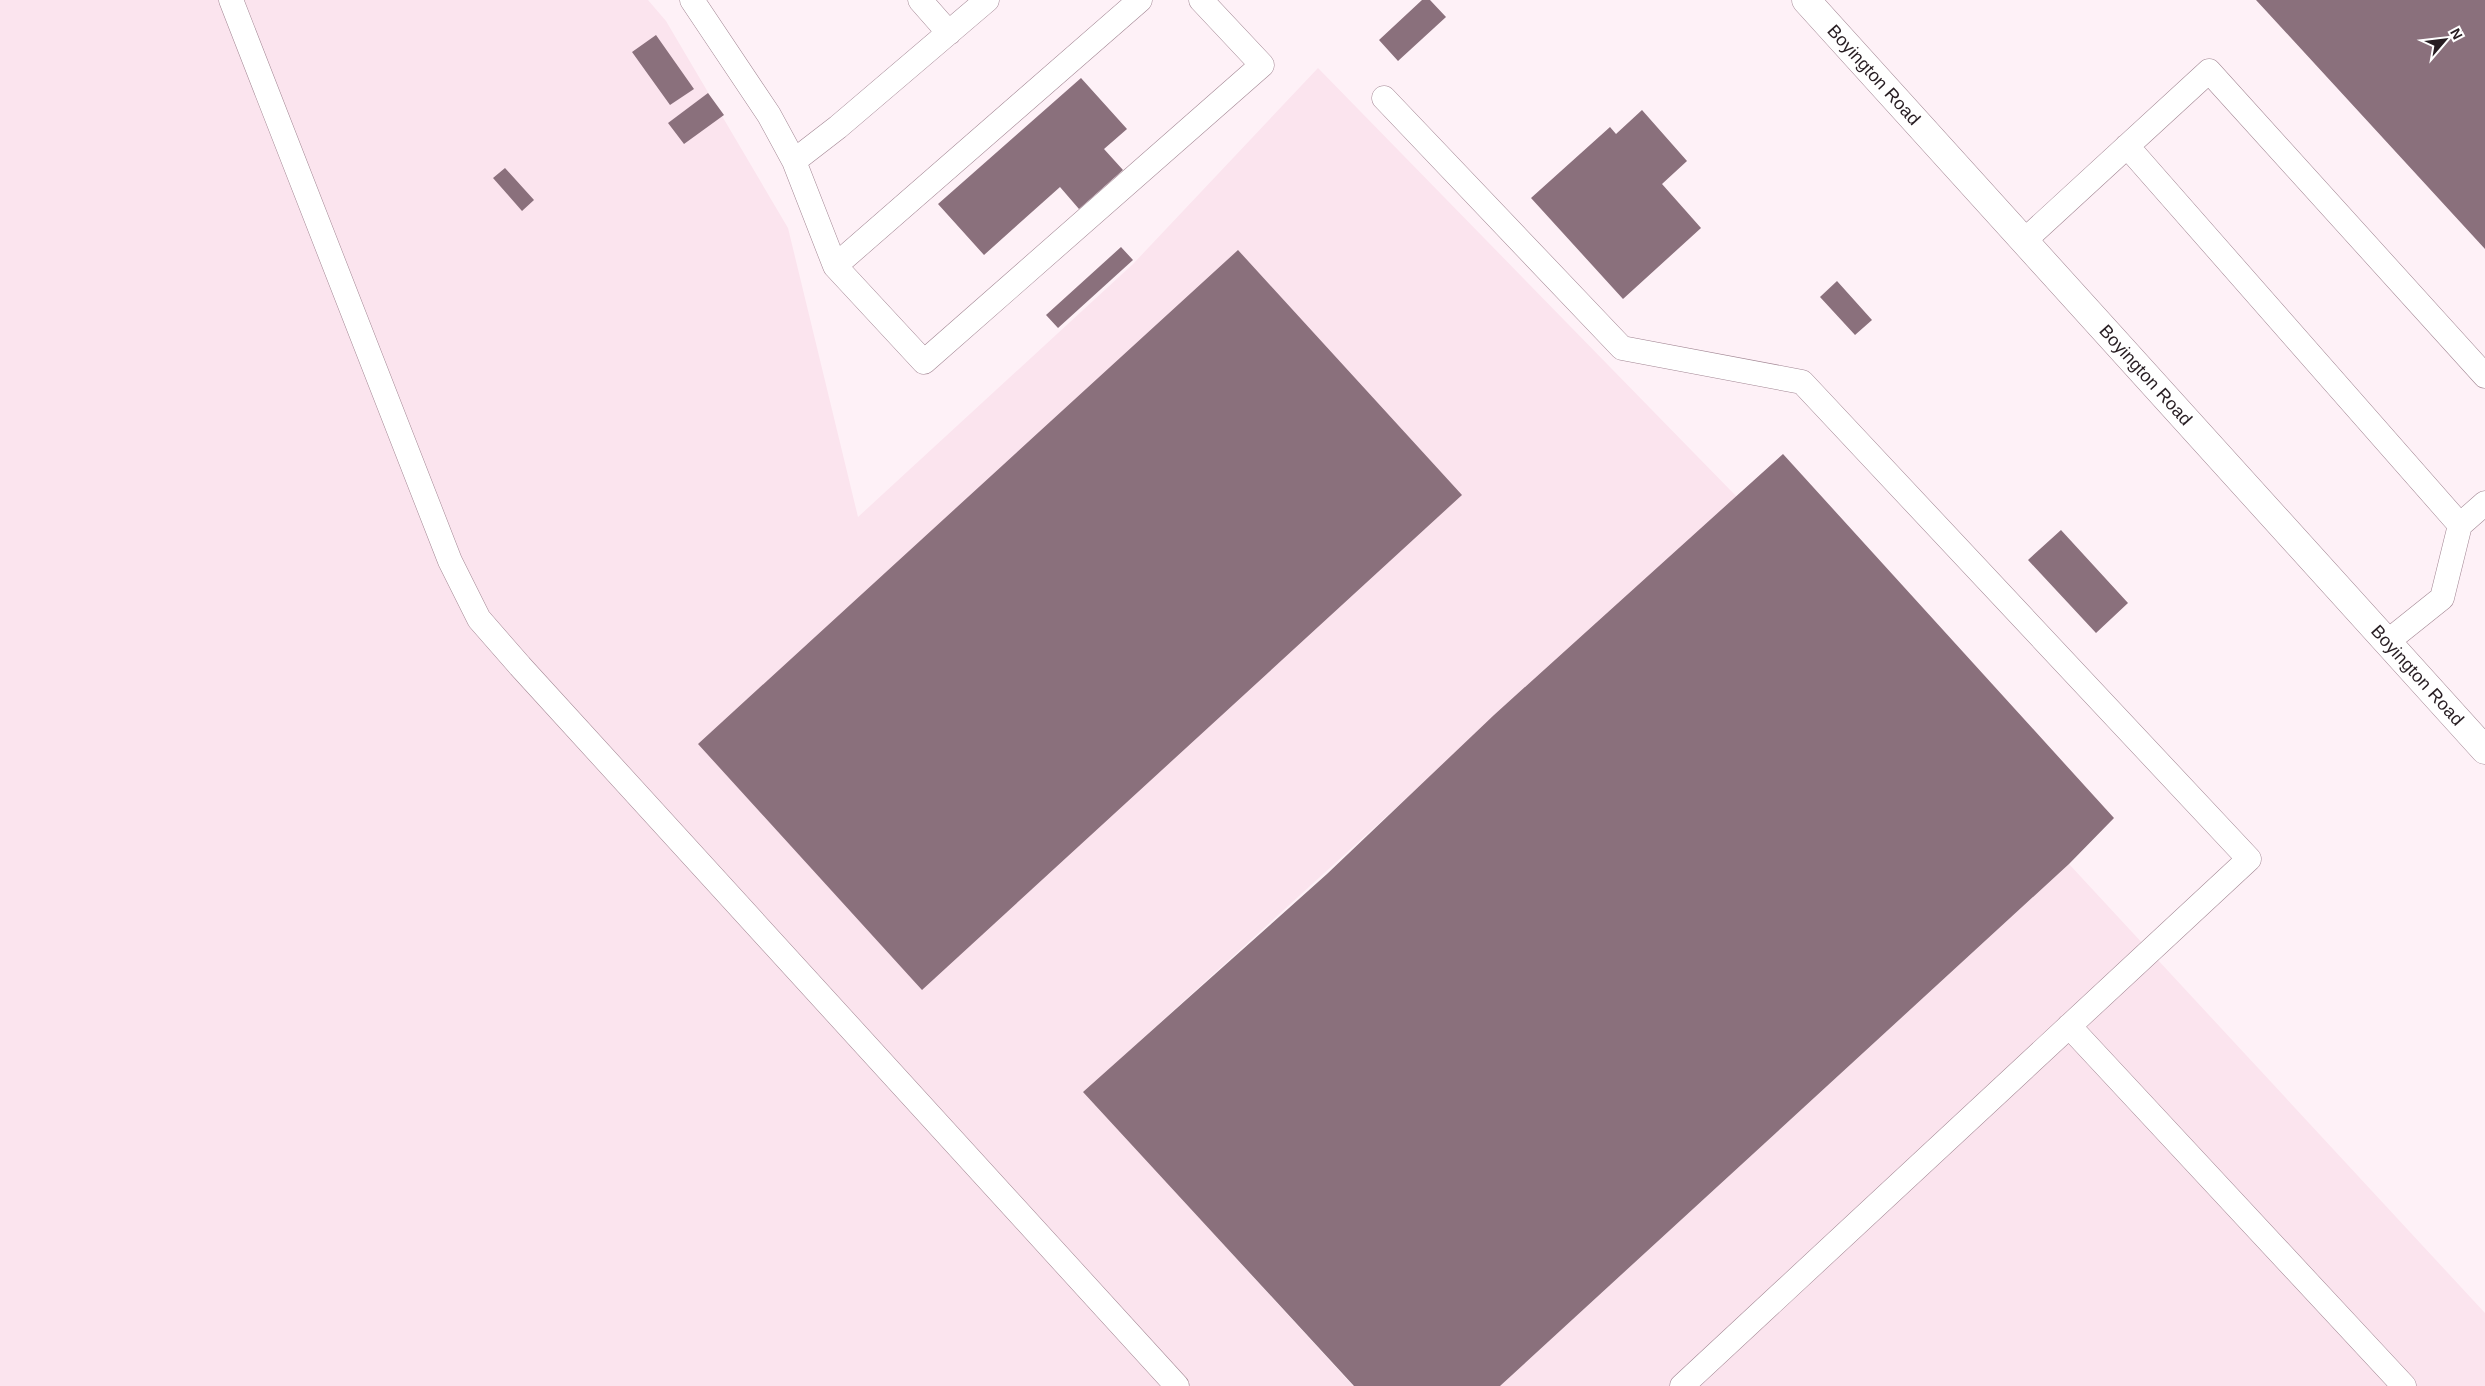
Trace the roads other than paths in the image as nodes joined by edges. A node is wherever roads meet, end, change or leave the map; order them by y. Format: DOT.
graph roads {
  1 [pos="231,0"];
  2 [pos="692,0"];
  3 [pos="920,0"];
  4 [pos="987,0"];
  5 [pos="1140,0"];
  6 [pos="1201,0"];
  7 [pos="1806,0"];
  8 [pos="949,33"];
  9 [pos="1384,98"];
  10 [pos="2127,146"];
  11 [pos="794,161"];
  12 [pos="2024,241"];
  13 [pos="834,266"];
  14 [pos="2485,376"];
  15 [pos="2485,503"];
  16 [pos="2460,525"];
  17 [pos="2387,642"];
  18 [pos="2485,750"];
  19 [pos="2069,1026"];
  20 [pos="1177,1386"];
  21 [pos="1682,1386"];
  22 [pos="2404,1386"];
  1 -- 20 [label="lane"];
  2 -- 11 [label="lane"];
  3 -- 8 [label="lane"];
  4 -- 8 [label="lane"];
  5 -- 13 [label="lane"];
  6 -- 13 [label="lane"];
  7 -- 12 [label="street, Boyington Road"];
  8 -- 11 [label="lane"];
  9 -- 19 [label="lane"];
  10 -- 12 [label="lane"];
  10 -- 14 [label="lane"];
  10 -- 16 [label="lane"];
  11 -- 13 [label="lane"];
  12 -- 17 [label="street, Boyington Road"];
  15 -- 16 [label="lane"];
  16 -- 17 [label="lane"];
  17 -- 18 [label="street, Boyington Road"];
  19 -- 21 [label="lane"];
  19 -- 22 [label="lane"];
}
